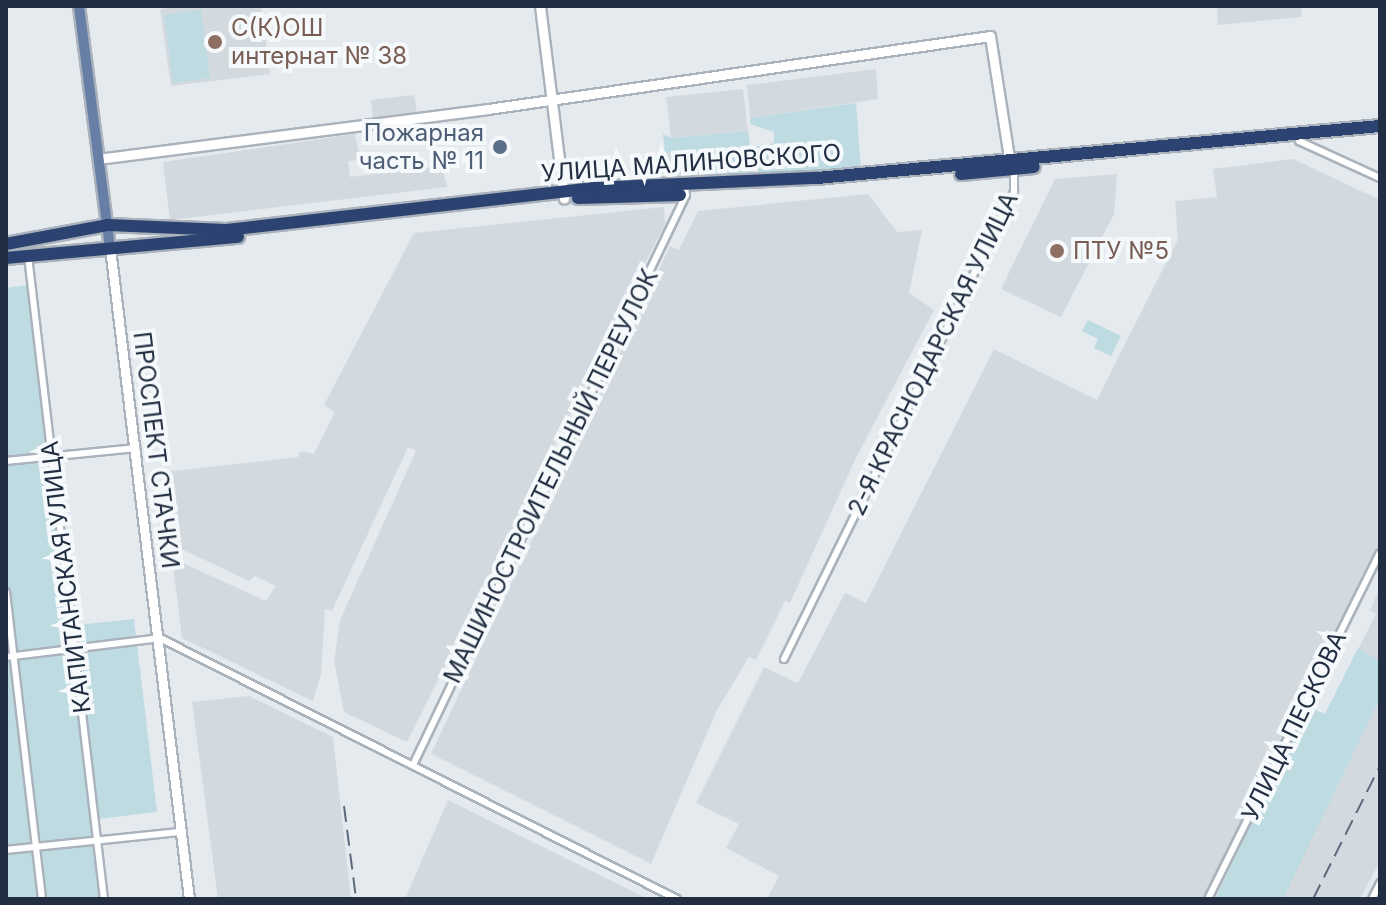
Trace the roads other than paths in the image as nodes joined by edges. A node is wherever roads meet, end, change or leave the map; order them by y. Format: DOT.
graph roads {
  1 [pos="79,6"];
  2 [pos="540,6"];
  3 [pos="552,99"];
  4 [pos="1380,126"];
  5 [pos="1380,134"];
  6 [pos="1299,141"];
  7 [pos="98,159"];
  8 [pos="1012,165"];
  9 [pos="1380,178"];
  10 [pos="686,191"];
  11 [pos="564,196"];
  12 [pos="108,225"];
  13 [pos="6,244"];
  14 [pos="110,248"];
  15 [pos="28,256"];
  16 [pos="6,258"];
  17 [pos="136,448"];
  18 [pos="52,456"];
  19 [pos="6,461"];
  20 [pos="1380,553"];
  21 [pos="6,592"];
  22 [pos="160,638"];
  23 [pos="74,648"];
  24 [pos="10,657"];
  25 [pos="784,659"];
  26 [pos="413,765"];
  27 [pos="182,831"];
  28 [pos="97,840"];
  29 [pos="37,847"];
  30 [pos="6,850"];
  31 [pos="1380,883"];
  32 [pos="662,895"];
  33 [pos="42,899"];
  34 [pos="104,899"];
  35 [pos="189,899"];
  36 [pos="677,899"];
  37 [pos="1208,899"];
  38 [pos="1372,899"];
  1 -- 7 [label="main road, ПРОСПЕКТ СТАЧКИ"];
  2 -- 3 [label="street"];
  3 -- 7 [label="street"];
  3 -- 8 [label="street, 2-Я КРАСНОДАРСКАЯ УЛИЦА"];
  3 -- 11 [label="street"];
  4 -- 8 [label="highway, УЛИЦА МАЛИНОВСКОГО"];
  5 -- 6 [label="highway, УЛИЦА МАЛИНОВСКОГО"];
  6 -- 8 [label="highway, УЛИЦА МАЛИНОВСКОГО"];
  6 -- 9 [label="street"];
  7 -- 12 [label="main road, ПРОСПЕКТ СТАЧКИ"];
  8 -- 10 [label="highway, УЛИЦА МАЛИНОВСКОГО"];
  8 -- 25 [label="street, 2-Я КРАСНОДАРСКАЯ УЛИЦА"];
  10 -- 11 [label="highway, УЛИЦА МАЛИНОВСКОГО"];
  10 -- 26 [label="street, МАШИНОСТРОИТЕЛЬНЫЙ ПЕРЕУЛОК"];
  11 -- 12 [label="highway, УЛИЦА МАЛИНОВСКОГО"];
  11 -- 14 [label="highway, УЛИЦА МАЛИНОВСКОГО"];
  12 -- 13 [label="highway, УЛИЦА МАЛИНОВСКОГО"];
  12 -- 14 [label="main road, ПРОСПЕКТ СТАЧКИ"];
  14 -- 15 [label="highway, УЛИЦА МАЛИНОВСКОГО"];
  14 -- 17 [label="street, ПРОСПЕКТ СТАЧКИ"];
  15 -- 16 [label="highway, УЛИЦА МАЛИНОВСКОГО"];
  15 -- 18 [label="street, КАПИТАНСКАЯ УЛИЦА"];
  17 -- 18 [label="street"];
  17 -- 22 [label="street, ПРОСПЕКТ СТАЧКИ"];
  18 -- 19 [label="street"];
  18 -- 23 [label="street, КАПИТАНСКАЯ УЛИЦА"];
  20 -- 37 [label="street, УЛИЦА ПЕСКОВА"];
  21 -- 24 [label="street"];
  22 -- 23 [label="street"];
  22 -- 26 [label="street"];
  22 -- 27 [label="street, ПРОСПЕКТ СТАЧКИ"];
  23 -- 24 [label="street"];
  23 -- 28 [label="street, КАПИТАНСКАЯ УЛИЦА"];
  24 -- 29 [label="street"];
  26 -- 32 [label="street"];
  27 -- 28 [label="street"];
  27 -- 35 [label="street, ПРОСПЕКТ СТАЧКИ"];
  28 -- 29 [label="street"];
  28 -- 34 [label="street, КАПИТАНСКАЯ УЛИЦА"];
  29 -- 30 [label="street"];
  29 -- 33 [label="street"];
  31 -- 38 [label="street"];
  32 -- 36 [label="street"];
}
